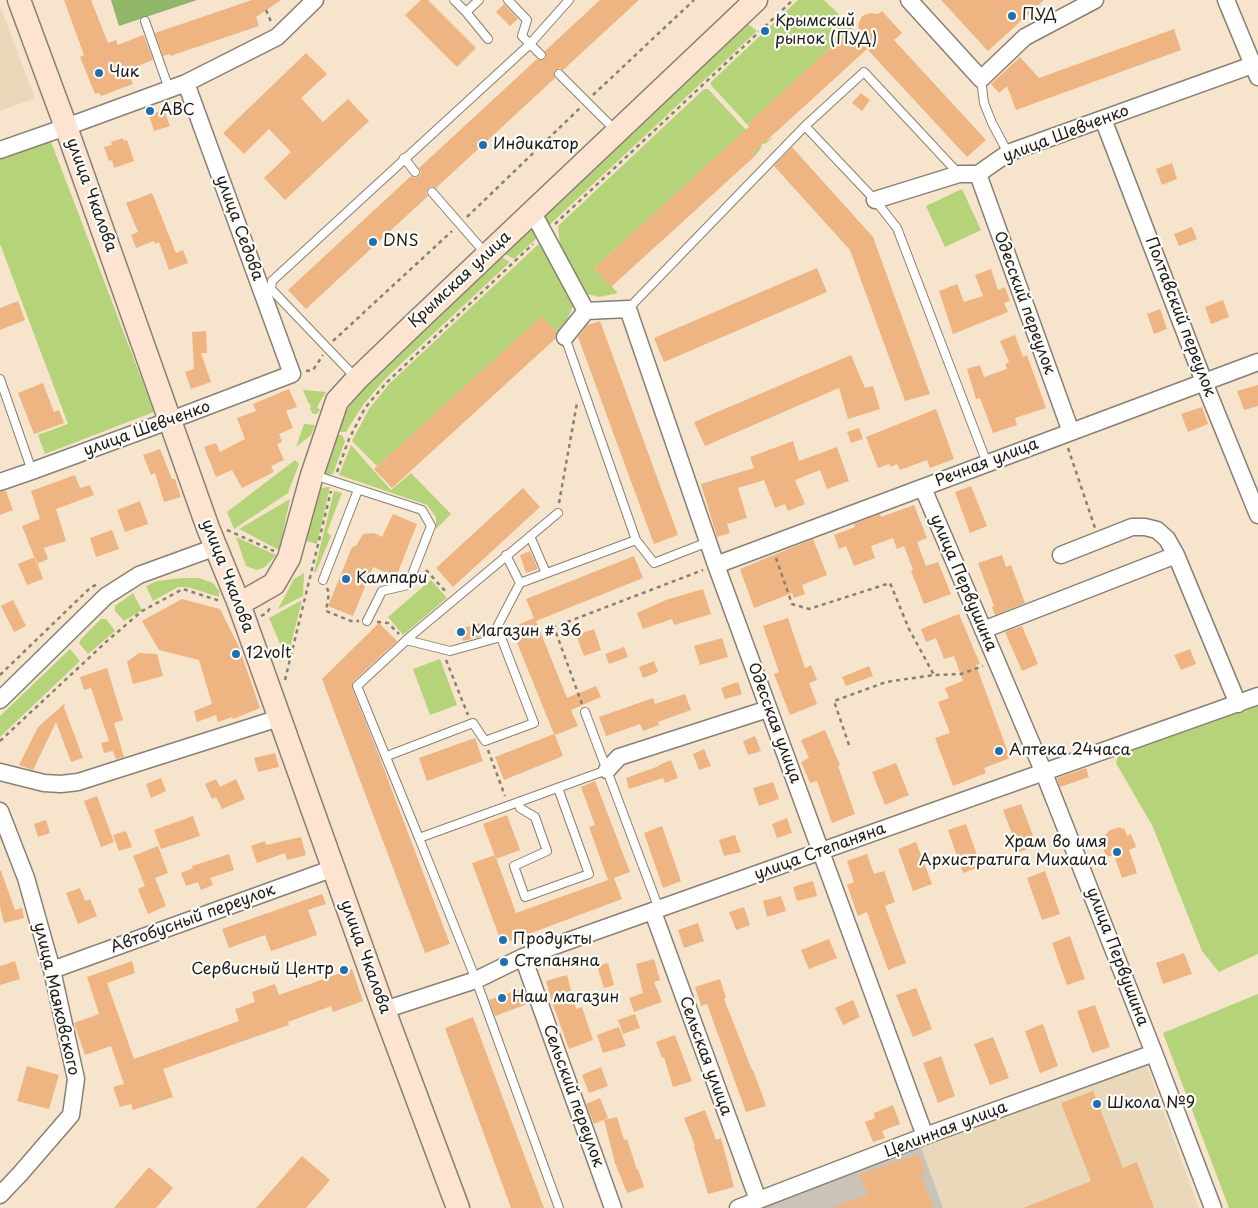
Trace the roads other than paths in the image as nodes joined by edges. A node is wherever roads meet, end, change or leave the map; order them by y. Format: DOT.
graph roads {
  1 [pos="19,0"];
  2 [pos="315,0"];
  3 [pos="454,0"];
  4 [pos="480,0"];
  5 [pos="508,0"];
  6 [pos="569,0"];
  7 [pos="756,0"];
  8 [pos="909,0"];
  9 [pos="1095,0"];
  10 [pos="1226,0"];
  11 [pos="466,12"];
  12 [pos="146,21"];
  13 [pos="488,39"];
  14 [pos="529,44"];
  15 [pos="541,56"];
  16 [pos="1256,68"];
  17 [pos="559,74"];
  18 [pos="981,79"];
  19 [pos="186,82"];
  20 [pos="169,89"];
  21 [pos="1103,119"];
  22 [pos="805,126"];
  23 [pos="66,127"];
  24 [pos="616,131"];
  25 [pos="0,150"];
  26 [pos="1008,153"];
  27 [pos="404,158"];
  28 [pos="416,172"];
  29 [pos="959,174"];
  30 [pos="978,174"];
  31 [pos="432,192"];
  32 [pos="875,200"];
  33 [pos="532,211"];
  34 [pos="488,255"];
  35 [pos="628,309"];
  36 [pos="586,311"];
  37 [pos="565,337"];
  38 [pos="1258,362"];
  39 [pos="292,374"];
  40 [pos="0,379"];
  41 [pos="357,379"];
  42 [pos="1204,382"];
  43 [pos="172,420"];
  44 [pos="1067,433"];
  45 [pos="987,464"];
  46 [pos="32,472"];
  47 [pos="323,478"];
  48 [pos="0,482"];
  49 [pos="922,488"];
  50 [pos="358,490"];
  51 [pos="558,513"];
  52 [pos="1258,515"];
  53 [pos="530,536"];
  54 [pos="212,537"];
  55 [pos="636,540"];
  56 [pos="708,542"];
  57 [pos="506,555"];
  58 [pos="1061,555"];
  59 [pos="1176,555"];
  60 [pos="716,565"];
  61 [pos="546,573"];
  62 [pos="323,580"];
  63 [pos="520,583"];
  64 [pos="231,603"];
  65 [pos="366,621"];
  66 [pos="983,630"];
  67 [pos="501,637"];
  68 [pos="406,640"];
  69 [pos="1258,696"];
  70 [pos="0,700"];
  71 [pos="1238,704"];
  72 [pos="768,709"];
  73 [pos="585,712"];
  74 [pos="279,718"];
  75 [pos="387,756"];
  76 [pos="607,770"];
  77 [pos="0,772"];
  78 [pos="1044,773"];
  79 [pos="558,788"];
  80 [pos="519,803"];
  81 [pos="0,811"];
  82 [pos="419,838"];
  83 [pos="822,851"];
  84 [pos="334,868"];
  85 [pos="656,911"];
  86 [pos="523,957"];
  87 [pos="52,970"];
  88 [pos="476,980"];
  89 [pos="384,1010"];
  90 [pos="1154,1053"];
  91 [pos="925,1136"];
  92 [pos="0,1195"];
  93 [pos="758,1200"];
  94 [pos="458,1208"];
  95 [pos="559,1208"];
  96 [pos="612,1208"];
  97 [pos="738,1208"];
  98 [pos="1213,1208"];
  1 -- 23 [label="main road, улица Чкалова"];
  2 -- 19 [label="street"];
  3 -- 11 [label="lane"];
  4 -- 11 [label="lane"];
  5 -- 14 [label="lane"];
  6 -- 14 [label="lane"];
  7 -- 24 [label="main road, Крымская улица"];
  8 -- 18 [label="street"];
  9 -- 18 [label="street"];
  10 -- 16 [label="street"];
  11 -- 13 [label="lane"];
  12 -- 20 [label="lane"];
  14 -- 15 [label="lane"];
  14 -- 27 [label="lane"];
  16 -- 21 [label="street, улица Шевченко"];
  17 -- 24 [label="lane"];
  18 -- 26 [label="lane"];
  19 -- 20 [label="street"];
  19 -- 39 [label="street, улица Седова"];
  20 -- 23 [label="street"];
  21 -- 26 [label="street, улица Шевченко"];
  21 -- 42 [label="street, Полтавский переулок"];
  22 -- 29 [label="lane"];
  22 -- 32 [label="lane"];
  22 -- 35 [label="lane"];
  23 -- 25 [label="street"];
  23 -- 43 [label="main road, улица Чкалова"];
  24 -- 33 [label="main road, Крымская улица"];
  26 -- 30 [label="street, улица Шевченко"];
  27 -- 28 [label="lane"];
  27 -- 41 [label="lane"];
  29 -- 30 [label="street"];
  29 -- 32 [label="street"];
  30 -- 44 [label="street, Одесский переулок"];
  31 -- 34 [label="lane"];
  32 -- 45 [label="lane"];
  33 -- 34 [label="main road, Крымская улица"];
  33 -- 36 [label="street"];
  34 -- 41 [label="main road, Крымская улица"];
  35 -- 36 [label="street"];
  35 -- 56 [label="street, Одесская улица"];
  36 -- 37 [label="street"];
  37 -- 55 [label="lane"];
  38 -- 42 [label="street, Речная улица"];
  39 -- 43 [label="street, улица Шевченко"];
  40 -- 46 [label="lane"];
  41 -- 47 [label="main road, Крымская улица"];
  42 -- 44 [label="street, Речная улица"];
  42 -- 52 [label="street, Полтавский переулок"];
  43 -- 46 [label="street, улица Шевченко"];
  43 -- 54 [label="main road, улица Чкалова"];
  44 -- 45 [label="street, Речная улица"];
  45 -- 49 [label="street, Речная улица"];
  46 -- 48 [label="street, улица Шевченко"];
  47 -- 50 [label="lane"];
  47 -- 64 [label="main road, Крымская улица"];
  49 -- 60 [label="street, Речная улица"];
  49 -- 66 [label="street, улица Первушина"];
  50 -- 62 [label="lane"];
  50 -- 65 [label="lane"];
  51 -- 53 [label="lane"];
  53 -- 57 [label="lane"];
  53 -- 61 [label="lane"];
  54 -- 64 [label="main road, улица Чкалова"];
  54 -- 70 [label="street"];
  55 -- 56 [label="lane"];
  55 -- 61 [label="lane"];
  56 -- 60 [label="street, Одесская улица"];
  57 -- 63 [label="lane"];
  57 -- 68 [label="lane"];
  58 -- 59 [label="street"];
  59 -- 66 [label="street"];
  59 -- 71 [label="street"];
  60 -- 72 [label="street, Одесская улица"];
  61 -- 63 [label="lane"];
  63 -- 67 [label="lane"];
  64 -- 74 [label="main road, улица Чкалова"];
  66 -- 78 [label="street, улица Первушина"];
  67 -- 68 [label="lane"];
  67 -- 75 [label="lane"];
  68 -- 75 [label="lane"];
  69 -- 71 [label="street, улица Степаняна"];
  71 -- 78 [label="street, улица Степаняна"];
  72 -- 76 [label="street"];
  72 -- 83 [label="street, Одесская улица"];
  73 -- 76 [label="lane, Сельская улица"];
  74 -- 77 [label="street"];
  74 -- 84 [label="main road, улица Чкалова"];
  75 -- 82 [label="lane"];
  76 -- 79 [label="lane"];
  76 -- 85 [label="lane, Сельская улица"];
  78 -- 83 [label="street, улица Степаняна"];
  78 -- 90 [label="street, улица Первушина"];
  79 -- 80 [label="lane"];
  79 -- 80 [label="lane"];
  80 -- 82 [label="lane"];
  81 -- 87 [label="street, улица Маяковского"];
  82 -- 88 [label="lane"];
  83 -- 85 [label="street, улица Степаняна"];
  83 -- 91 [label="street, Одесская улица"];
  84 -- 87 [label="street, Автобусный переулок"];
  84 -- 89 [label="main road, улица Чкалова"];
  85 -- 86 [label="street, улица Степаняна"];
  85 -- 93 [label="street, Сельская улица"];
  86 -- 88 [label="street, улица Степаняна"];
  86 -- 96 [label="street, Сельский переулок"];
  87 -- 92 [label="street, улица Маяковского"];
  88 -- 89 [label="street, улица Степаняна"];
  88 -- 95 [label="lane"];
  89 -- 94 [label="main road, улица Чкалова"];
  90 -- 91 [label="street, Целинная улица"];
  90 -- 98 [label="street, улица Первушина"];
  91 -- 93 [label="street, Целинная улица"];
  93 -- 97 [label="street, Целинная улица"];
}
